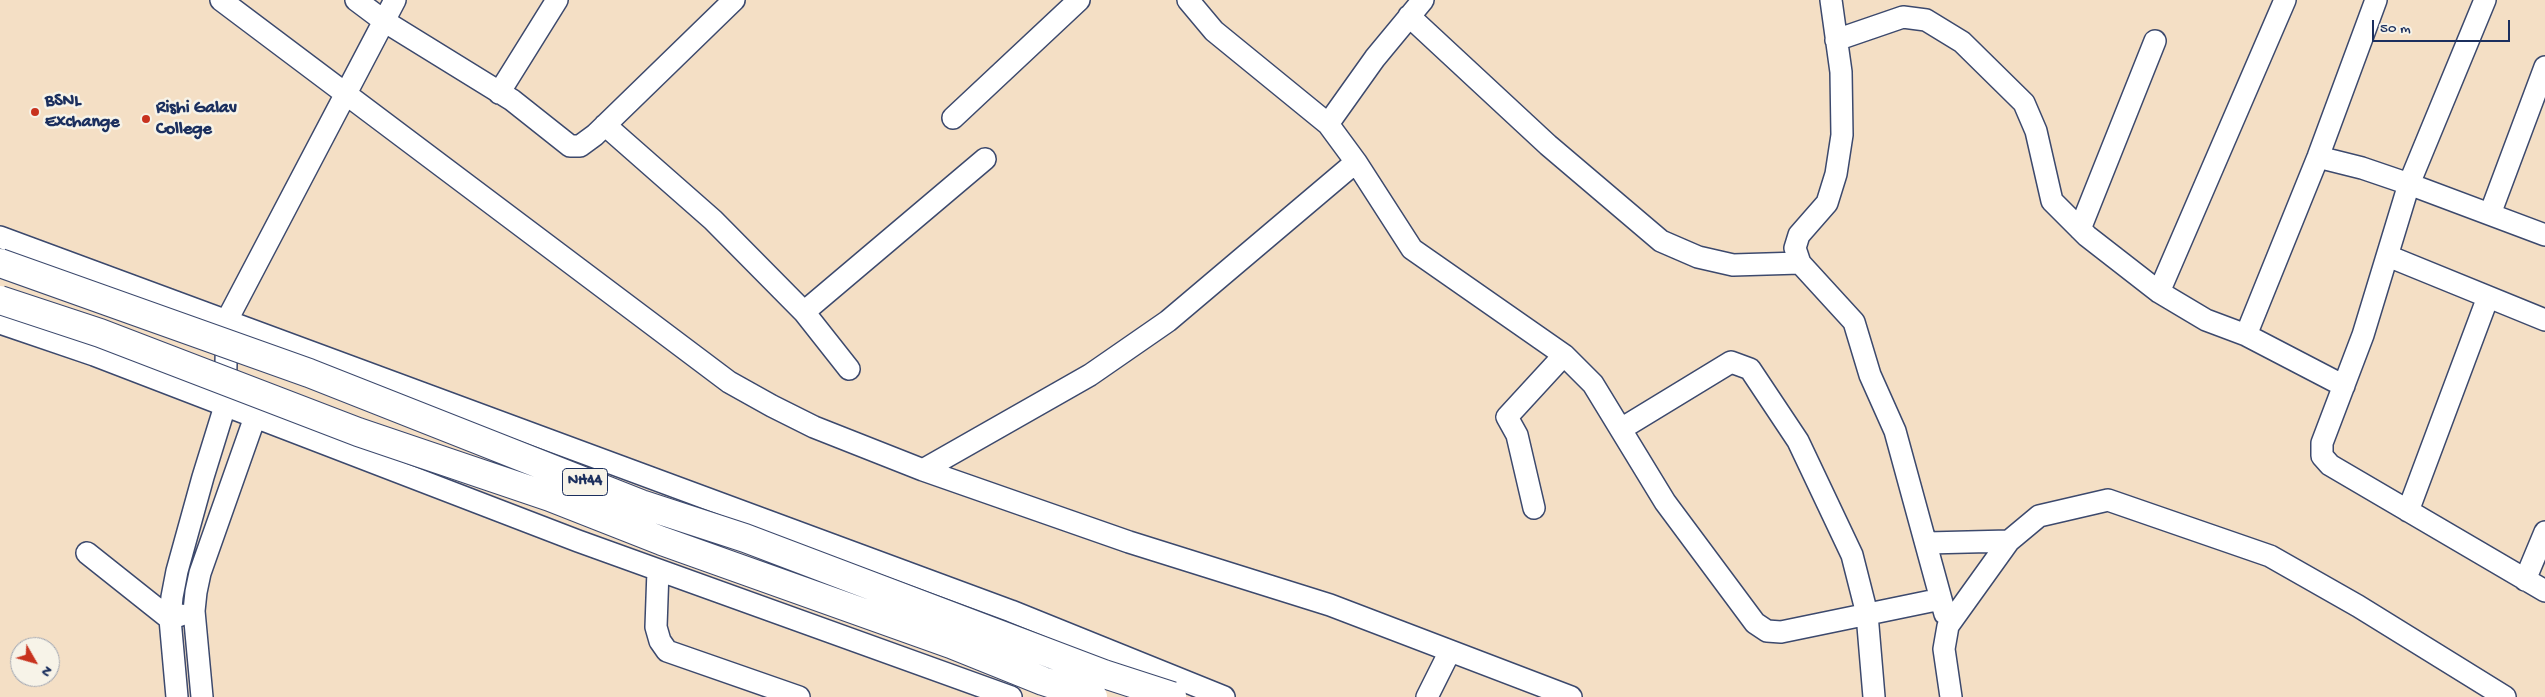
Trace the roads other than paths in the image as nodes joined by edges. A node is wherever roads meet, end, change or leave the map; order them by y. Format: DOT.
graph roads {
  1 [pos="221,0"];
  2 [pos="356,0"];
  3 [pos="394,0"];
  4 [pos="557,0"];
  5 [pos="734,0"];
  6 [pos="1079,0"];
  7 [pos="1188,0"];
  8 [pos="1423,0"];
  9 [pos="1831,0"];
  10 [pos="2285,0"];
  11 [pos="2376,0"];
  12 [pos="2485,0"];
  13 [pos="1409,16"];
  14 [pos="384,21"];
  15 [pos="1836,40"];
  16 [pos="2155,42"];
  17 [pos="2545,67"];
  18 [pos="499,93"];
  19 [pos="345,95"];
  20 [pos="953,118"];
  21 [pos="1328,124"];
  22 [pos="605,125"];
  23 [pos="2318,157"];
  24 [pos="985,159"];
  25 [pos="1356,162"];
  26 [pos="2409,184"];
  27 [pos="2490,214"];
  28 [pos="2080,229"];
  29 [pos="2545,235"];
  30 [pos="0,237"];
  31 [pos="2388,256"];
  32 [pos="0,263"];
  33 [pos="1800,263"];
  34 [pos="2159,292"];
  35 [pos="2488,297"];
  36 [pos="0,300"];
  37 [pos="804,312"];
  38 [pos="227,320"];
  39 [pos="2545,320"];
  40 [pos="0,323"];
  41 [pos="2246,336"];
  42 [pos="1564,354"];
  43 [pos="849,369"];
  44 [pos="2344,386"];
  45 [pos="225,406"];
  46 [pos="255,417"];
  47 [pos="1621,429"];
  48 [pos="923,470"];
  49 [pos="1534,508"];
  50 [pos="2408,511"];
  51 [pos="2545,532"];
  52 [pos="2009,541"];
  53 [pos="1927,543"];
  54 [pos="87,553"];
  55 [pos="658,570"];
  56 [pos="2525,580"];
  57 [pos="2545,591"];
  58 [pos="1941,599"];
  59 [pos="194,611"];
  60 [pos="1867,614"];
  61 [pos="170,619"];
  62 [pos="1948,626"];
  63 [pos="1450,651"];
  64 [pos="1172,696"];
  65 [pos="177,697"];
  66 [pos="202,697"];
  67 [pos="799,697"];
  68 [pos="1011,697"];
  69 [pos="1093,697"];
  70 [pos="1224,697"];
  71 [pos="1427,697"];
  72 [pos="1571,697"];
  73 [pos="1874,697"];
  74 [pos="1950,697"];
  75 [pos="2505,697"];
  1 -- 19 [label="street"];
  2 -- 14 [label="street"];
  3 -- 14 [label="street"];
  4 -- 18 [label="street"];
  5 -- 22 [label="street"];
  6 -- 20 [label="street"];
  7 -- 21 [label="street"];
  8 -- 13 [label="street"];
  9 -- 15 [label="street"];
  10 -- 34 [label="street"];
  11 -- 23 [label="street"];
  12 -- 26 [label="street"];
  13 -- 21 [label="street"];
  13 -- 33 [label="street"];
  14 -- 18 [label="street"];
  14 -- 19 [label="street"];
  15 -- 28 [label="street"];
  15 -- 33 [label="street"];
  16 -- 28 [label="street"];
  17 -- 27 [label="street"];
  18 -- 22 [label="street"];
  19 -- 38 [label="street"];
  19 -- 48 [label="street"];
  21 -- 25 [label="street"];
  22 -- 37 [label="street"];
  23 -- 26 [label="street"];
  23 -- 41 [label="street"];
  24 -- 37 [label="street"];
  25 -- 42 [label="street"];
  25 -- 48 [label="street"];
  26 -- 27 [label="street"];
  26 -- 31 [label="street"];
  27 -- 29 [label="street"];
  28 -- 34 [label="street"];
  30 -- 38 [label="street"];
  31 -- 35 [label="street"];
  31 -- 44 [label="street"];
  32 -- 64 [label="highway, NH44, bridge"];
  33 -- 53 [label="street"];
  34 -- 41 [label="street"];
  35 -- 39 [label="street"];
  35 -- 50 [label="street"];
  36 -- 69 [label="highway, NH44, bridge"];
  37 -- 43 [label="street"];
  38 -- 45 [label="street"];
  38 -- 70 [label="street"];
  40 -- 45 [label="street"];
  41 -- 44 [label="street"];
  42 -- 47 [label="street"];
  42 -- 49 [label="street"];
  44 -- 50 [label="street"];
  45 -- 46 [label="street"];
  45 -- 61 [label="street"];
  46 -- 55 [label="street"];
  46 -- 59 [label="street"];
  47 -- 60 [label="street"];
  47 -- 60 [label="street"];
  48 -- 63 [label="street"];
  50 -- 56 [label="street"];
  51 -- 56 [label="street"];
  52 -- 53 [label="street"];
  52 -- 62 [label="street"];
  52 -- 75 [label="street"];
  53 -- 58 [label="street"];
  54 -- 61 [label="street"];
  55 -- 67 [label="street"];
  55 -- 68 [label="street"];
  56 -- 57 [label="street"];
  58 -- 60 [label="street"];
  58 -- 62 [label="street"];
  59 -- 61 [label="street"];
  59 -- 66 [label="street"];
  60 -- 73 [label="street"];
  61 -- 65 [label="street"];
  62 -- 74 [label="street"];
  63 -- 71 [label="street"];
  63 -- 72 [label="street"];
}
